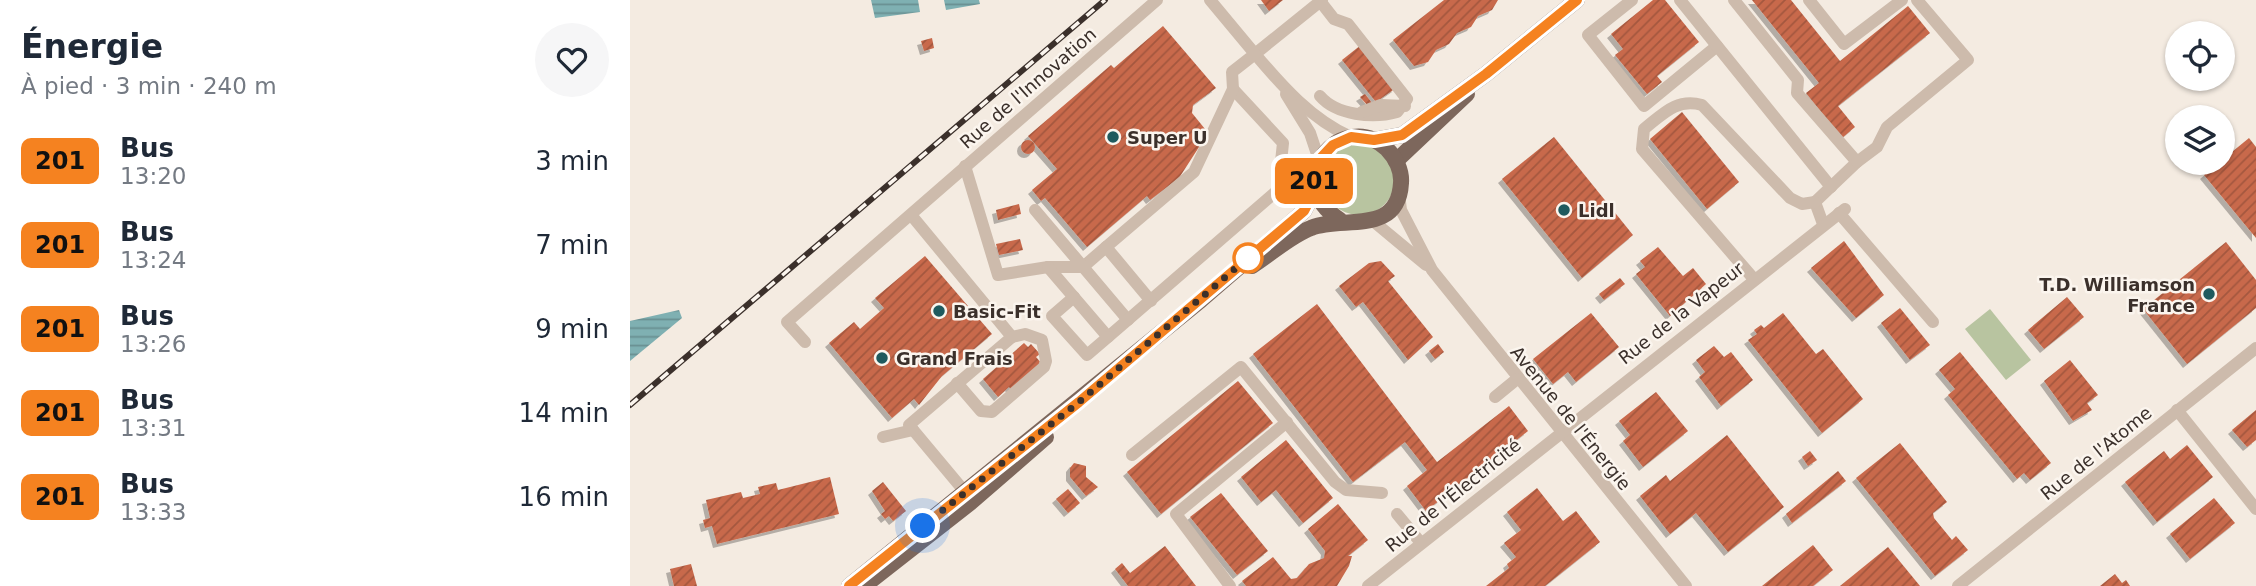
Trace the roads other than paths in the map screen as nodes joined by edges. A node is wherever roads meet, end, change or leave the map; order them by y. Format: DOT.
graph roads {
  1 [pos="1157,0"];
  2 [pos="1210,0"];
  3 [pos="1577,0"];
  4 [pos="1632,0"];
  5 [pos="1680,0"];
  6 [pos="1734,0"];
  7 [pos="1809,0"];
  8 [pos="1902,0"];
  9 [pos="1917,0"];
  10 [pos="1321,1"];
  11 [pos="1717,46"];
  12 [pos="1255,54"];
  13 [pos="1486,74"];
  14 [pos="1278,82"];
  15 [pos="1233,89"];
  16 [pos="1320,96"];
  17 [pos="1351,137"];
  18 [pos="1374,140"];
  19 [pos="1319,160"];
  20 [pos="1396,161"];
  21 [pos="1857,162"];
  22 [pos="965,166"];
  23 [pos="1831,187"];
  24 [pos="1315,190"];
  25 [pos="1399,194"];
  26 [pos="1815,202"];
  27 [pos="1035,210"];
  28 [pos="912,216"];
  29 [pos="1340,220"];
  30 [pos="1373,221"];
  31 [pos="1823,224"];
  32 [pos="1106,247"];
  33 [pos="1048,267"];
  34 [pos="1083,267"];
  35 [pos="1432,270"];
  36 [pos="1753,278"];
  37 [pos="1074,298"];
  38 [pos="1201,300"];
  39 [pos="1151,301"];
  40 [pos="1128,320"];
  41 [pos="1933,322"];
  42 [pos="1012,337"];
  43 [pos="1108,337"];
  44 [pos="804,342"];
  45 [pos="2256,348"];
  46 [pos="1517,379"];
  47 [pos="957,383"];
  48 [pos="1495,397"];
  49 [pos="1079,402"];
  50 [pos="2177,410"];
  51 [pos="1287,422"];
  52 [pos="913,430"];
  53 [pos="1561,430"];
  54 [pos="883,437"];
  55 [pos="1132,455"];
  56 [pos="965,492"];
  57 [pos="1382,493"];
  58 [pos="2256,509"];
  59 [pos="1397,514"];
  60 [pos="1421,543"];
  61 [pos="849,586"];
  62 [pos="864,586"];
  63 [pos="1230,586"];
  64 [pos="1368,586"];
  65 [pos="1686,586"];
  66 [pos="1958,586"];
  1 -- 22 [label="street, Rue de l'Innovation"];
  2 -- 12 [label="street"];
  3 -- 13 [label="main road"];
  4 -- 11 [label="street"];
  5 -- 11 [label="street"];
  6 -- 21 [label="street"];
  7 -- 8 [label="street"];
  9 -- 21 [label="street"];
  10 -- 12 [label="street"];
  10 -- 16 [label="street"];
  11 -- 23 [label="street"];
  12 -- 14 [label="street"];
  12 -- 15 [label="street"];
  13 -- 18 [label="main road"];
  13 -- 20 [label="main road"];
  14 -- 17 [label="street"];
  14 -- 19 [label="street"];
  15 -- 32 [label="street"];
  15 -- 39 [label="street"];
  17 -- 18 [label="main road"];
  17 -- 19 [label="main road"];
  18 -- 20 [label="main road"];
  19 -- 24 [label="main road"];
  20 -- 25 [label="main road"];
  21 -- 23 [label="street"];
  22 -- 28 [label="street, Rue de l'Innovation"];
  22 -- 33 [label="street"];
  23 -- 26 [label="street"];
  24 -- 29 [label="main road"];
  24 -- 38 [label="main road"];
  25 -- 30 [label="main road"];
  25 -- 35 [label="street, Avenue de l'Énergie"];
  26 -- 31 [label="street"];
  26 -- 36 [label="street"];
  27 -- 34 [label="street"];
  28 -- 42 [label="street"];
  28 -- 44 [label="street, Rue de l'Innovation"];
  29 -- 30 [label="main road"];
  29 -- 38 [label="main road"];
  30 -- 35 [label="street, Avenue de l'Énergie"];
  31 -- 36 [label="street, Rue de la Vapeur"];
  31 -- 41 [label="street, Rue de la Vapeur"];
  32 -- 34 [label="street"];
  32 -- 39 [label="street"];
  33 -- 34 [label="street"];
  33 -- 37 [label="street"];
  34 -- 40 [label="street"];
  35 -- 46 [label="street, Avenue de l'Énergie"];
  36 -- 53 [label="street, Rue de la Vapeur"];
  37 -- 43 [label="street"];
  37 -- 43 [label="street"];
  38 -- 49 [label="main road"];
  39 -- 40 [label="street"];
  40 -- 43 [label="street"];
  42 -- 47 [label="street"];
  42 -- 47 [label="street"];
  45 -- 50 [label="street, Rue de l'Atome"];
  46 -- 48 [label="street"];
  46 -- 53 [label="street, Avenue de l'Énergie"];
  47 -- 52 [label="street"];
  49 -- 56 [label="main road"];
  49 -- 62 [label="main road"];
  50 -- 58 [label="street"];
  50 -- 66 [label="street, Rue de l'Atome"];
  51 -- 55 [label="street"];
  51 -- 57 [label="street"];
  51 -- 63 [label="street"];
  52 -- 54 [label="street"];
  52 -- 56 [label="street"];
  53 -- 60 [label="street, Rue de l'Électricité"];
  53 -- 65 [label="street, Avenue de l'Énergie"];
  56 -- 61 [label="main road"];
  59 -- 60 [label="street"];
  60 -- 64 [label="street, Rue de l'Électricité"];
}
